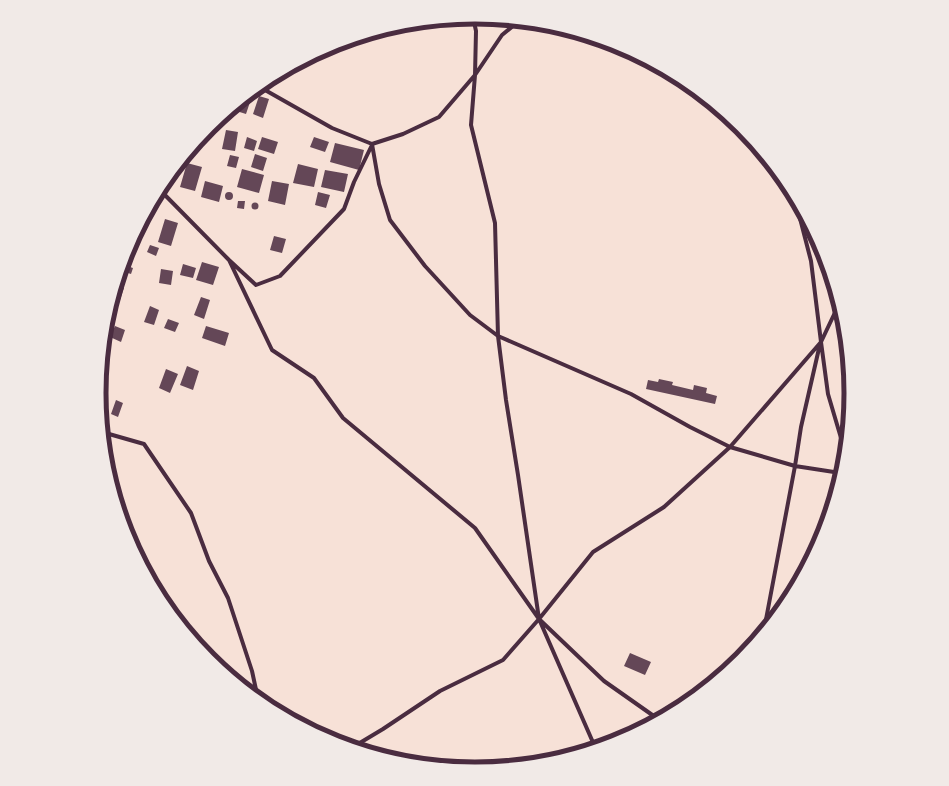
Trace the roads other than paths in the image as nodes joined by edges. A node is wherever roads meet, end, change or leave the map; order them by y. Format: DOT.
graph roads {
  1 [pos="475,24"];
  2 [pos="513,26"];
  3 [pos="475,75"];
  4 [pos="264,89"];
  5 [pos="372,144"];
  6 [pos="164,194"];
  7 [pos="802,223"];
  8 [pos="229,260"];
  9 [pos="834,314"];
  10 [pos="498,336"];
  11 [pos="821,342"];
  12 [pos="108,434"];
  13 [pos="841,437"];
  14 [pos="730,447"];
  15 [pos="795,466"];
  16 [pos="835,472"];
  17 [pos="539,619"];
  18 [pos="766,619"];
  19 [pos="256,691"];
  20 [pos="654,716"];
  21 [pos="593,742"];
  22 [pos="360,743"];
  1 -- 3 [label="street"];
  2 -- 3 [label="street"];
  3 -- 5 [label="street"];
  3 -- 10 [label="street"];
  4 -- 5 [label="street"];
  5 -- 8 [label="street"];
  5 -- 10 [label="street"];
  6 -- 8 [label="street"];
  7 -- 11 [label="street"];
  8 -- 17 [label="street"];
  9 -- 11 [label="street"];
  10 -- 14 [label="street"];
  10 -- 17 [label="street"];
  11 -- 13 [label="street"];
  11 -- 14 [label="street"];
  11 -- 15 [label="street"];
  12 -- 19 [label="street"];
  14 -- 15 [label="street"];
  14 -- 17 [label="street"];
  15 -- 16 [label="street"];
  15 -- 18 [label="street"];
  17 -- 20 [label="street"];
  17 -- 21 [label="street"];
  17 -- 22 [label="street"];
}
